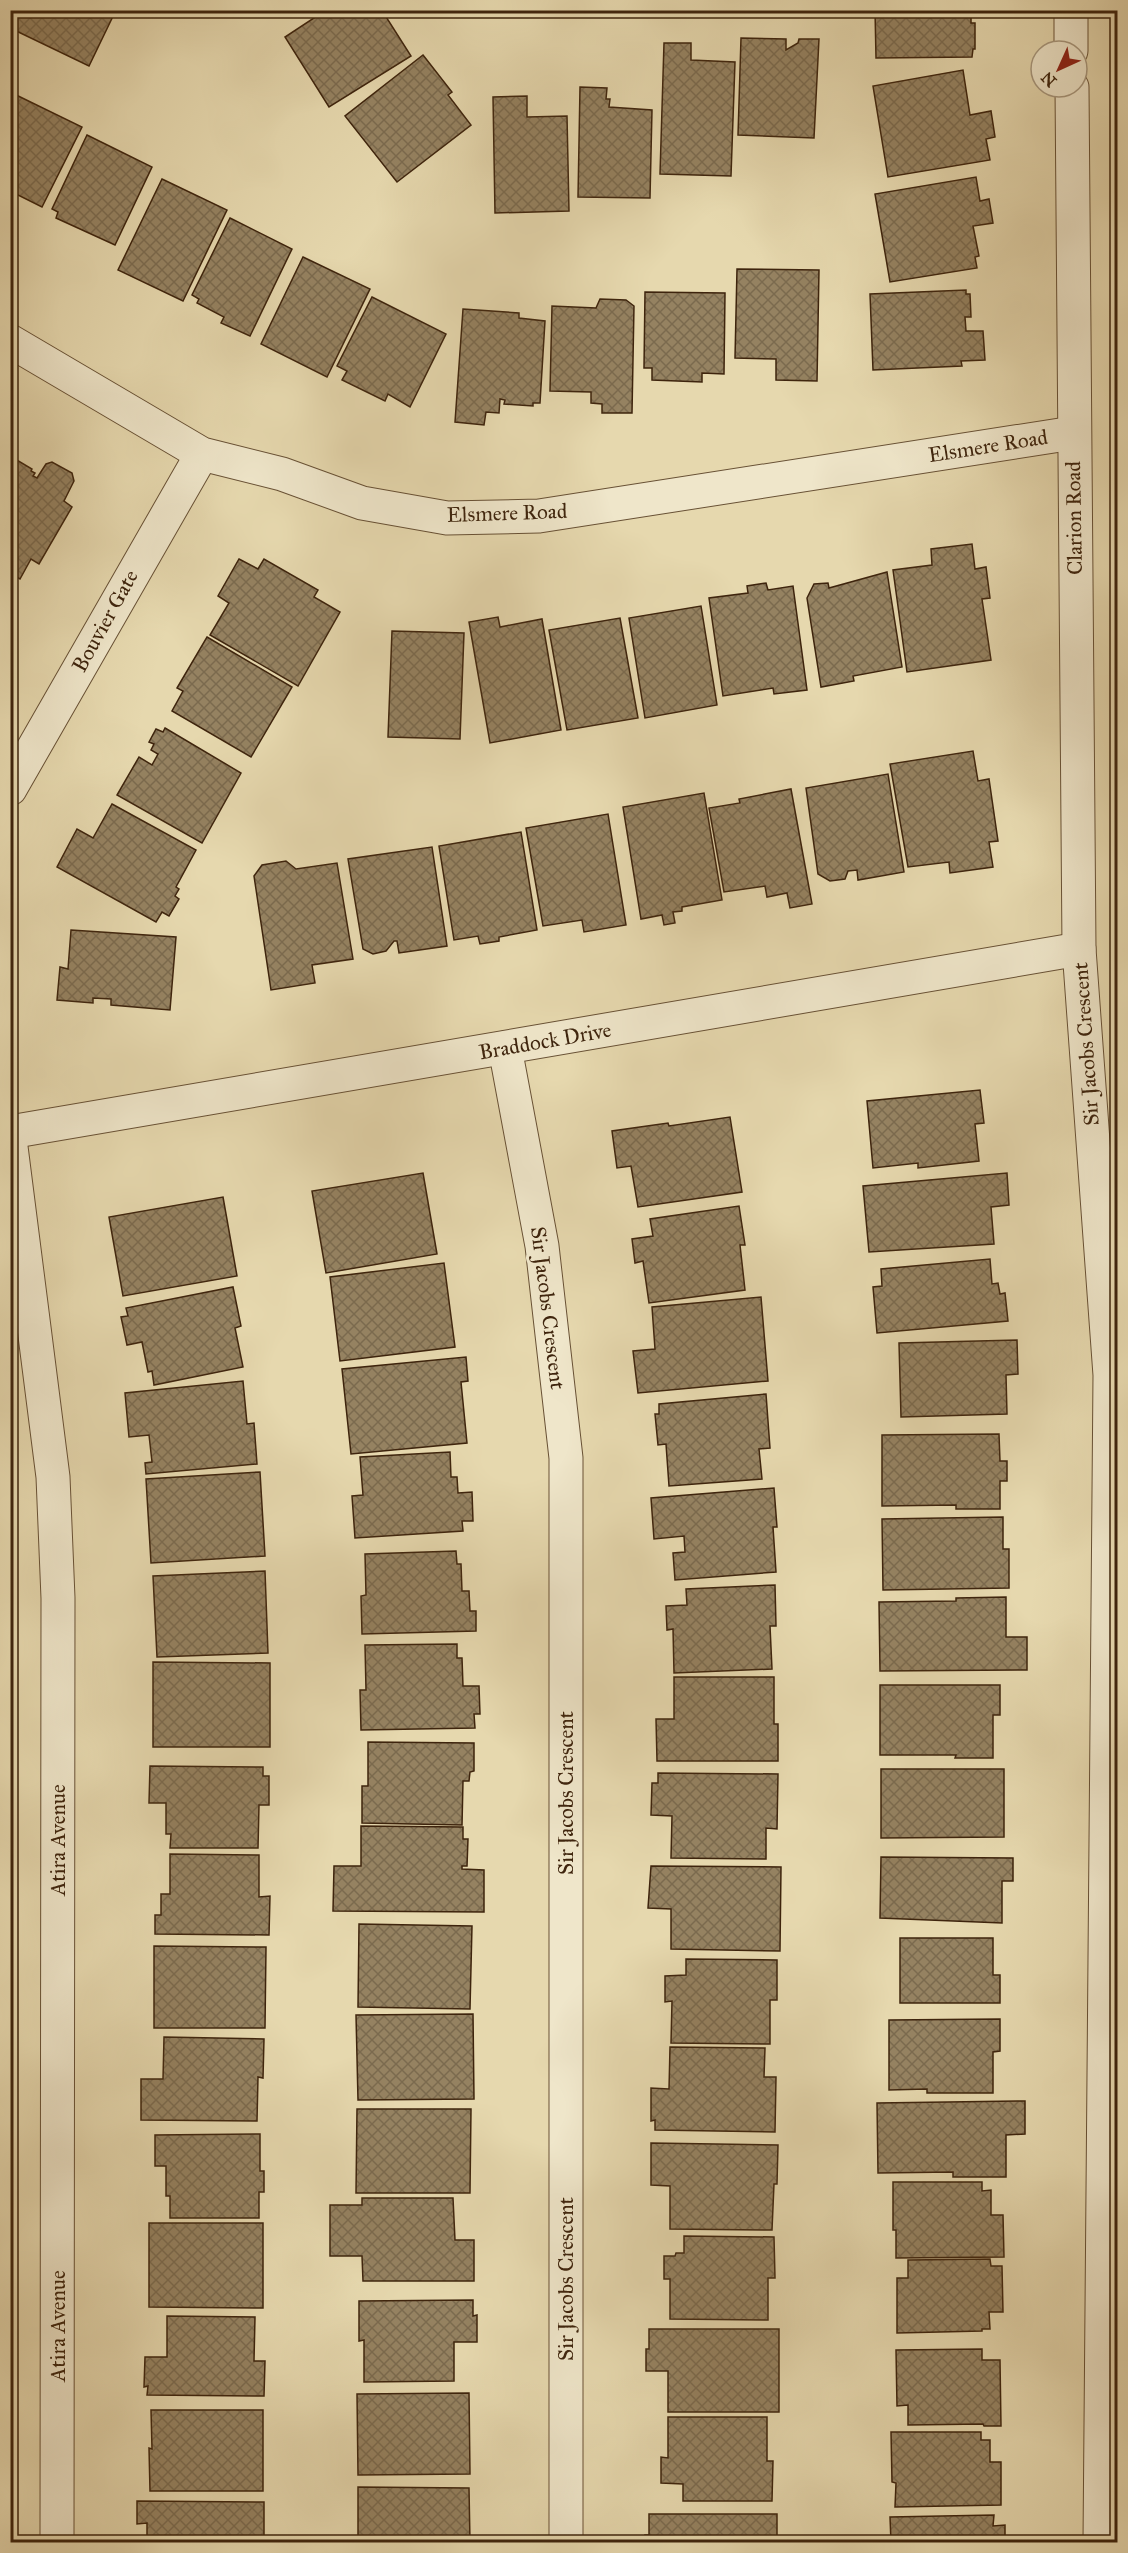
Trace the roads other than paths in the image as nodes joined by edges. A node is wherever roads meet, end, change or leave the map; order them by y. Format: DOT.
graph roads {
  1 [pos="1071,10"];
  2 [pos="1071,39"];
  3 [pos="1072,99"];
  4 [pos="10,341"];
  5 [pos="1073,433"];
  6 [pos="202,454"];
  7 [pos="10,789"];
  8 [pos="1079,949"];
  9 [pos="506,1048"];
  10 [pos="10,1132"];
  11 [pos="10,1140"];
  12 [pos="57,2542"];
  13 [pos="566,2542"];
  14 [pos="1100,2542"];
  1 -- 2 [label="street"];
  3 -- 5 [label="street, Clarion Road"];
  4 -- 6 [label="street, Elsmere Road"];
  5 -- 6 [label="street, Elsmere Road"];
  5 -- 8 [label="street, Clarion Road"];
  6 -- 7 [label="street, Bouvier Gate"];
  8 -- 9 [label="street, Braddock Drive"];
  8 -- 14 [label="street, Sir Jacobs Crescent"];
  9 -- 10 [label="street, Braddock Drive"];
  9 -- 13 [label="street, Sir Jacobs Crescent"];
  11 -- 12 [label="street, Atira Avenue"];
}
